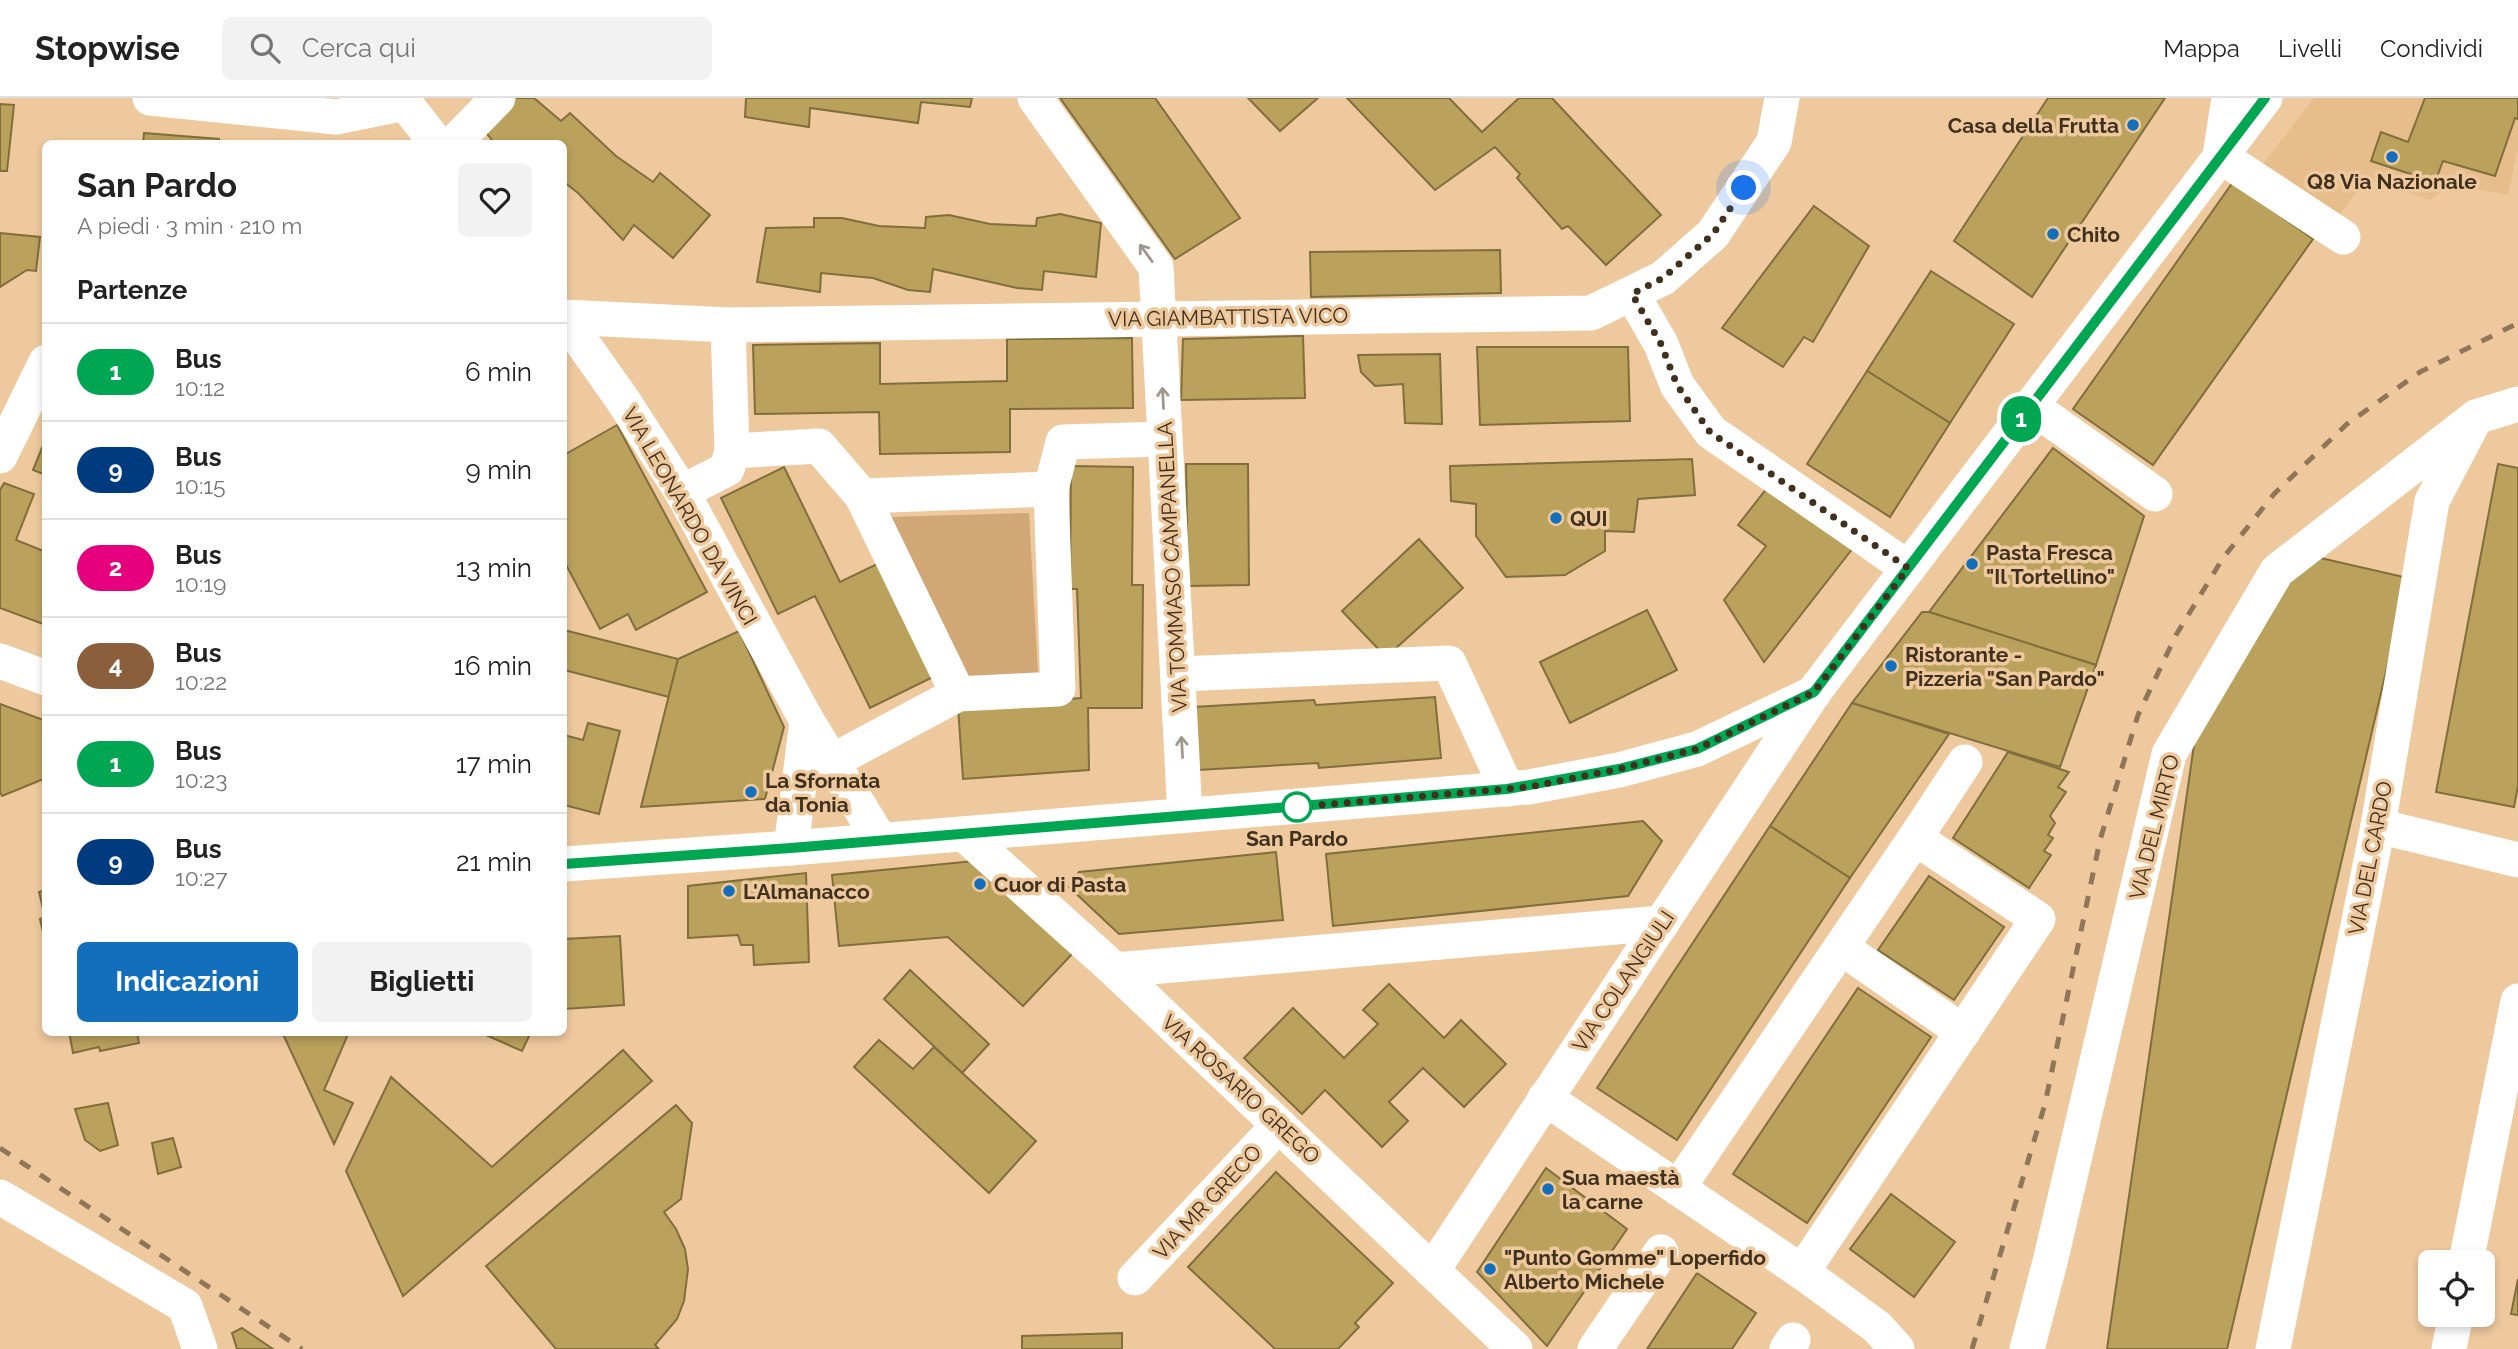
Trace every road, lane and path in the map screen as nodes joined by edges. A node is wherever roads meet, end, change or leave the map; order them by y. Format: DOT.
graph roads {
  1 [pos="150,98"];
  2 [pos="498,98"];
  3 [pos="1035,98"];
  4 [pos="1782,98"];
  5 [pos="2229,98"];
  6 [pos="2265,98"];
  7 [pos="403,101"];
  8 [pos="435,140"];
  9 [pos="457,140"];
  10 [pos="2221,156"];
  11 [pos="2343,237"];
  12 [pos="1632,294"];
  13 [pos="567,317"];
  14 [pos="1158,318"];
  15 [pos="567,321"];
  16 [pos="728,325"];
  17 [pos="42,370"];
  18 [pos="2518,404"];
  19 [pos="2031,406"];
  20 [pos="2476,417"];
  21 [pos="1165,439"];
  22 [pos="732,451"];
  23 [pos="0,456"];
  24 [pos="1051,489"];
  25 [pos="682,492"];
  26 [pos="2155,494"];
  27 [pos="862,496"];
  28 [pos="1908,568"];
  29 [pos="0,661"];
  30 [pos="1178,674"];
  31 [pos="42,677"];
  32 [pos="1814,692"];
  33 [pos="958,694"];
  34 [pos="807,721"];
  35 [pos="831,762"];
  36 [pos="1965,762"];
  37 [pos="1507,789"];
  38 [pos="1185,815"];
  39 [pos="2378,826"];
  40 [pos="964,834"];
  41 [pos="1915,838"];
  42 [pos="880,840"];
  43 [pos="791,848"];
  44 [pos="2518,860"];
  45 [pos="567,864"];
  46 [pos="1662,923"];
  47 [pos="1842,948"];
  48 [pos="1115,970"];
  49 [pos="2518,1001"];
  50 [pos="1963,1032"];
  51 [pos="1545,1098"];
  52 [pos="1279,1125"];
  53 [pos="1678,1188"];
  54 [pos="0,1197"];
  55 [pos="2468,1250"];
  56 [pos="1661,1252"];
  57 [pos="1432,1271"];
  58 [pos="1802,1272"];
  59 [pos="1135,1278"];
  60 [pos="2453,1327"];
  61 [pos="200,1349"];
  62 [pos="1515,1349"];
  63 [pos="1595,1349"];
  64 [pos="1897,1349"];
  65 [pos="2027,1349"];
  66 [pos="2273,1349"];
  67 [pos="2449,1349"];
  1 -- 7 [label="street"];
  2 -- 9 [label="street"];
  14 -- 3 [label="street, VIA TOMMASO CAMPANELLA, one-way"];
  4 -- 12 [label="street, VIA GIAMBATTISTA VICO"];
  5 -- 10 [label="street"];
  6 -- 10 [label="street, VIA COLANGIULI"];
  7 -- 8 [label="street"];
  10 -- 11 [label="street"];
  10 -- 19 [label="street, VIA COLANGIULI"];
  12 -- 14 [label="street, VIA GIAMBATTISTA VICO"];
  12 -- 28 [label="street"];
  13 -- 16 [label="street, VIA GIAMBATTISTA VICO"];
  14 -- 16 [label="street, VIA GIAMBATTISTA VICO"];
  21 -- 14 [label="street, VIA TOMMASO CAMPANELLA, one-way"];
  15 -- 25 [label="street, VIA LEONARDO DA VINCI"];
  16 -- 22 [label="street"];
  17 -- 23 [label="street"];
  18 -- 20 [label="street"];
  19 -- 26 [label="street"];
  19 -- 28 [label="street, VIA COLANGIULI"];
  20 -- 39 [label="street, VIA DEL CARDO"];
  20 -- 65 [label="street, VIA DEL MIRTO"];
  21 -- 24 [label="street"];
  21 -- 30 [label="street, VIA TOMMASO CAMPANELLA"];
  22 -- 25 [label="street"];
  22 -- 27 [label="street"];
  24 -- 27 [label="street"];
  24 -- 33 [label="street"];
  25 -- 34 [label="street, VIA LEONARDO DA VINCI"];
  27 -- 33 [label="street"];
  28 -- 32 [label="street, VIA COLANGIULI"];
  29 -- 31 [label="street"];
  30 -- 37 [label="street"];
  38 -- 30 [label="street, VIA TOMMASO CAMPANELLA, one-way"];
  32 -- 37 [label="street"];
  32 -- 46 [label="street, VIA COLANGIULI"];
  33 -- 35 [label="street"];
  34 -- 35 [label="street, VIA LEONARDO DA VINCI"];
  34 -- 43 [label="street"];
  35 -- 42 [label="street, VIA LEONARDO DA VINCI"];
  36 -- 41 [label="street"];
  37 -- 38 [label="street"];
  38 -- 40 [label="street"];
  39 -- 44 [label="street"];
  39 -- 66 [label="street, VIA DEL CARDO"];
  40 -- 42 [label="street"];
  40 -- 48 [label="street, VIA ROSARIO GREGO"];
  41 -- 47 [label="street"];
  41 -- 50 [label="street"];
  42 -- 43 [label="street"];
  43 -- 45 [label="street"];
  46 -- 48 [label="street"];
  46 -- 51 [label="street, VIA COLANGIULI"];
  47 -- 50 [label="street"];
  47 -- 53 [label="street"];
  48 -- 52 [label="street, VIA ROSARIO GREGO"];
  49 -- 55 [label="street"];
  50 -- 58 [label="street"];
  51 -- 53 [label="street"];
  51 -- 57 [label="street, VIA COLANGIULI"];
  52 -- 57 [label="street, VIA ROSARIO GREGO"];
  52 -- 59 [label="street, VIA MR GRECO"];
  53 -- 58 [label="street"];
  54 -- 61 [label="street"];
  56 -- 63 [label="street"];
  57 -- 62 [label="street, VIA ROSARIO GREGO"];
  58 -- 64 [label="street"];
  60 -- 67 [label="street"];
}
